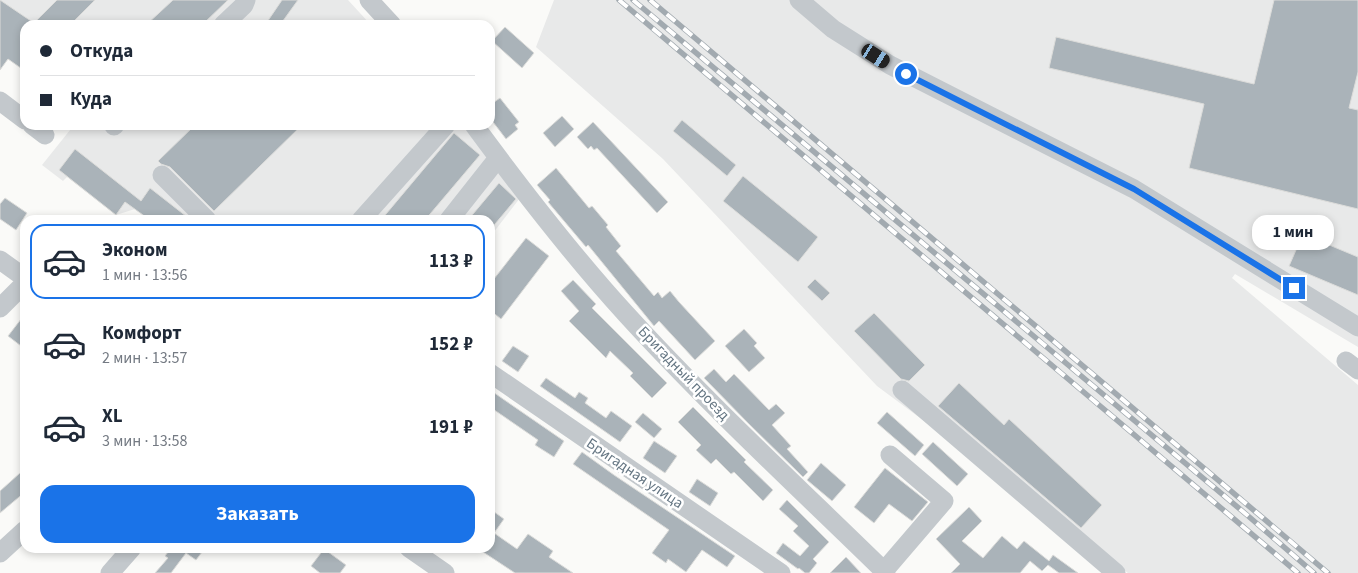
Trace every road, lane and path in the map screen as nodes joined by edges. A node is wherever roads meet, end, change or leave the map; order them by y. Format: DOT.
graph roads {
  1 [pos="246,0"];
  2 [pos="369,0"];
  3 [pos="798,0"];
  4 [pos="228,20"];
  5 [pos="387,20"];
  6 [pos="0,101"];
  7 [pos="20,116"];
  8 [pos="442,130"];
  9 [pos="478,130"];
  10 [pos="498,158"];
  11 [pos="162,175"];
  12 [pos="202,215"];
  13 [pos="365,215"];
  14 [pos="453,215"];
  15 [pos="0,260"];
  16 [pos="20,274"];
  17 [pos="20,288"];
  18 [pos="0,308"];
  19 [pos="1358,327"];
  20 [pos="495,377"];
  21 [pos="902,390"];
  22 [pos="890,455"];
  23 [pos="20,535"];
  24 [pos="0,553"];
  25 [pos="128,553"];
  26 [pos="416,553"];
  27 [pos="885,572"];
  28 [pos="110,573"];
  29 [pos="445,573"];
  30 [pos="781,573"];
  31 [pos="1116,573"];
  1 -- 4 [label="street"];
  2 -- 5 [label="street"];
  3 -- 19 [label="street"];
  6 -- 7 [label="street"];
  8 -- 13 [label="street"];
  9 -- 10 [label="street"];
  10 -- 14 [label="street"];
  10 -- 27 [label="street, Бригадный проезд"];
  11 -- 12 [label="street"];
  15 -- 16 [label="street"];
  17 -- 18 [label="street"];
  20 -- 30 [label="street, Бригадная улица"];
  21 -- 31 [label="street"];
  22 -- 27 [label="street"];
  23 -- 24 [label="street"];
  25 -- 28 [label="street"];
  26 -- 29 [label="street"];
}
